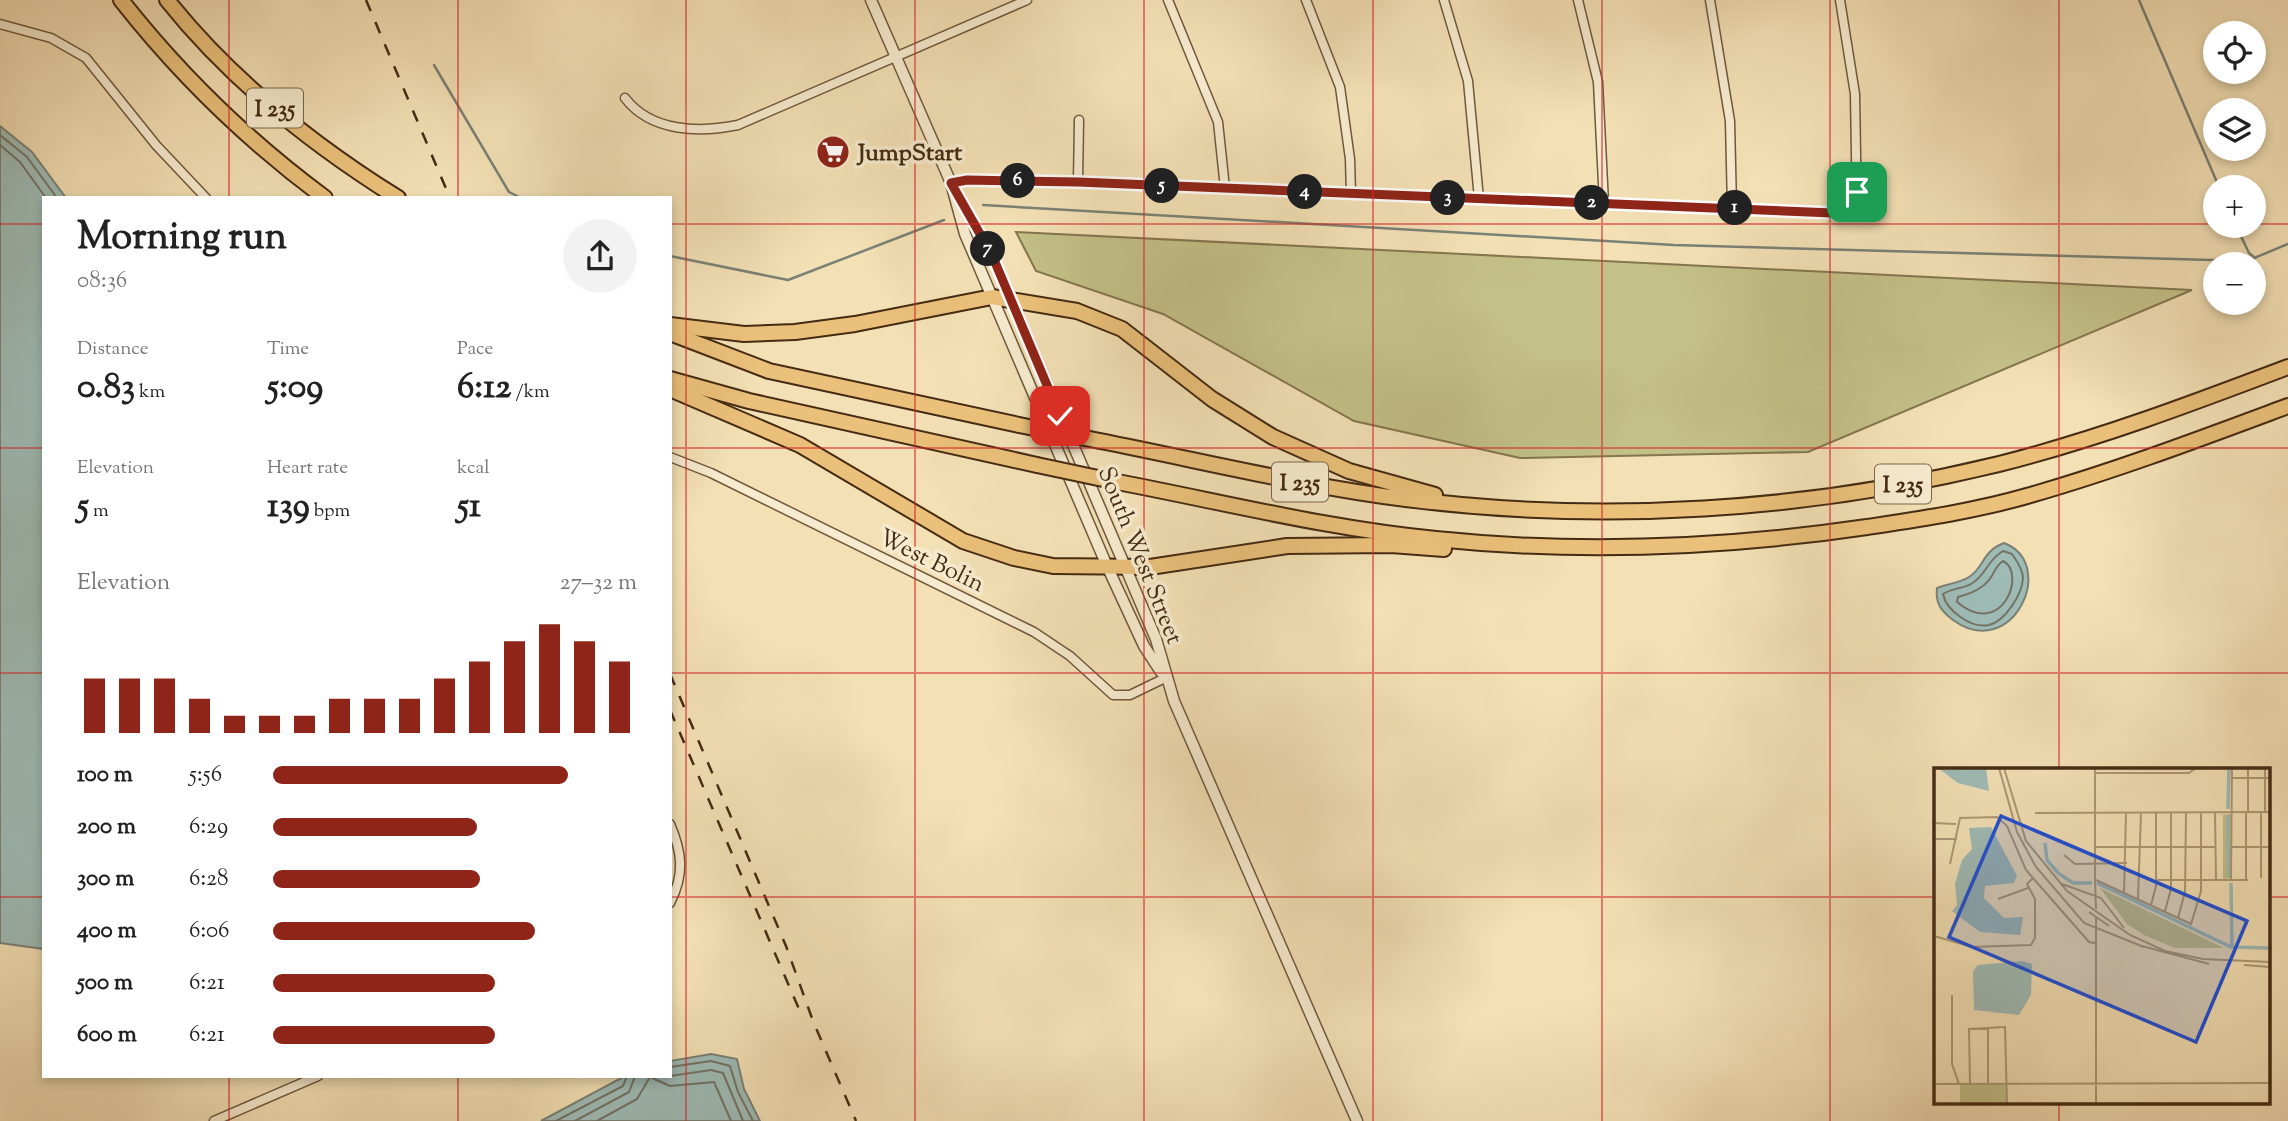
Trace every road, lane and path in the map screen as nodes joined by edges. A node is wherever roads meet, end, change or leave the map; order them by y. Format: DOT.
graph roads {
  1 [pos="121,0"];
  2 [pos="167,0"];
  3 [pos="872,0"];
  4 [pos="1027,0"];
  5 [pos="1168,0"];
  6 [pos="1306,0"];
  7 [pos="1444,0"];
  8 [pos="1578,0"];
  9 [pos="1710,0"];
  10 [pos="1840,0"];
  11 [pos="0,24"];
  12 [pos="896,56"];
  13 [pos="625,98"];
  14 [pos="1079,120"];
  15 [pos="1078,182"];
  16 [pos="951,183"];
  17 [pos="1225,188"];
  18 [pos="1351,194"];
  19 [pos="204,196"];
  20 [pos="323,196"];
  21 [pos="395,196"];
  22 [pos="1479,199"];
  23 [pos="1604,204"];
  24 [pos="1732,208"];
  25 [pos="992,297"];
  26 [pos="1010,299"];
  27 [pos="672,325"];
  28 [pos="672,334"];
  29 [pos="2288,368"];
  30 [pos="672,380"];
  31 [pos="672,390"];
  32 [pos="2288,406"];
  33 [pos="672,458"];
  34 [pos="1502,507"];
  35 [pos="1563,549"];
  36 [pos="1107,566"];
  37 [pos="1126,568"];
  38 [pos="1165,678"];
  39 [pos="672,830"];
  40 [pos="672,899"];
  41 [pos="313,1078"];
  42 [pos="214,1121"];
  43 [pos="1357,1121"];
  1 -- 20 [label="highway, I 235"];
  2 -- 21 [label="highway, I 235"];
  3 -- 12 [label="street, South West Street"];
  4 -- 12 [label="street"];
  5 -- 17 [label="street"];
  6 -- 18 [label="street"];
  7 -- 22 [label="street"];
  8 -- 23 [label="street"];
  9 -- 24 [label="street"];
  10 -- 24 [label="street"];
  11 -- 19 [label="street"];
  12 -- 13 [label="street"];
  12 -- 16 [label="street, South West Street"];
  14 -- 15 [label="street"];
  15 -- 16 [label="street"];
  15 -- 17 [label="street"];
  16 -- 25 [label="street, South West Street"];
  16 -- 26 [label="street, South West Street"];
  17 -- 18 [label="street"];
  18 -- 22 [label="street"];
  22 -- 23 [label="street"];
  23 -- 24 [label="street"];
  25 -- 26 [label="highway"];
  25 -- 27 [label="highway"];
  25 -- 36 [label="street, South West Street"];
  26 -- 34 [label="highway"];
  26 -- 37 [label="street, South West Street"];
  28 -- 34 [label="highway, I 235, bridge"];
  29 -- 34 [label="highway, I 235"];
  30 -- 35 [label="highway, I 235, bridge"];
  31 -- 36 [label="highway"];
  32 -- 35 [label="highway, I 235"];
  33 -- 38 [label="street, West Bolin"];
  35 -- 37 [label="highway"];
  36 -- 37 [label="highway"];
  36 -- 38 [label="street, South West Street"];
  37 -- 38 [label="street, South West Street"];
  38 -- 43 [label="street, South West Street"];
  39 -- 40 [label="street"];
  41 -- 42 [label="street"];
}
